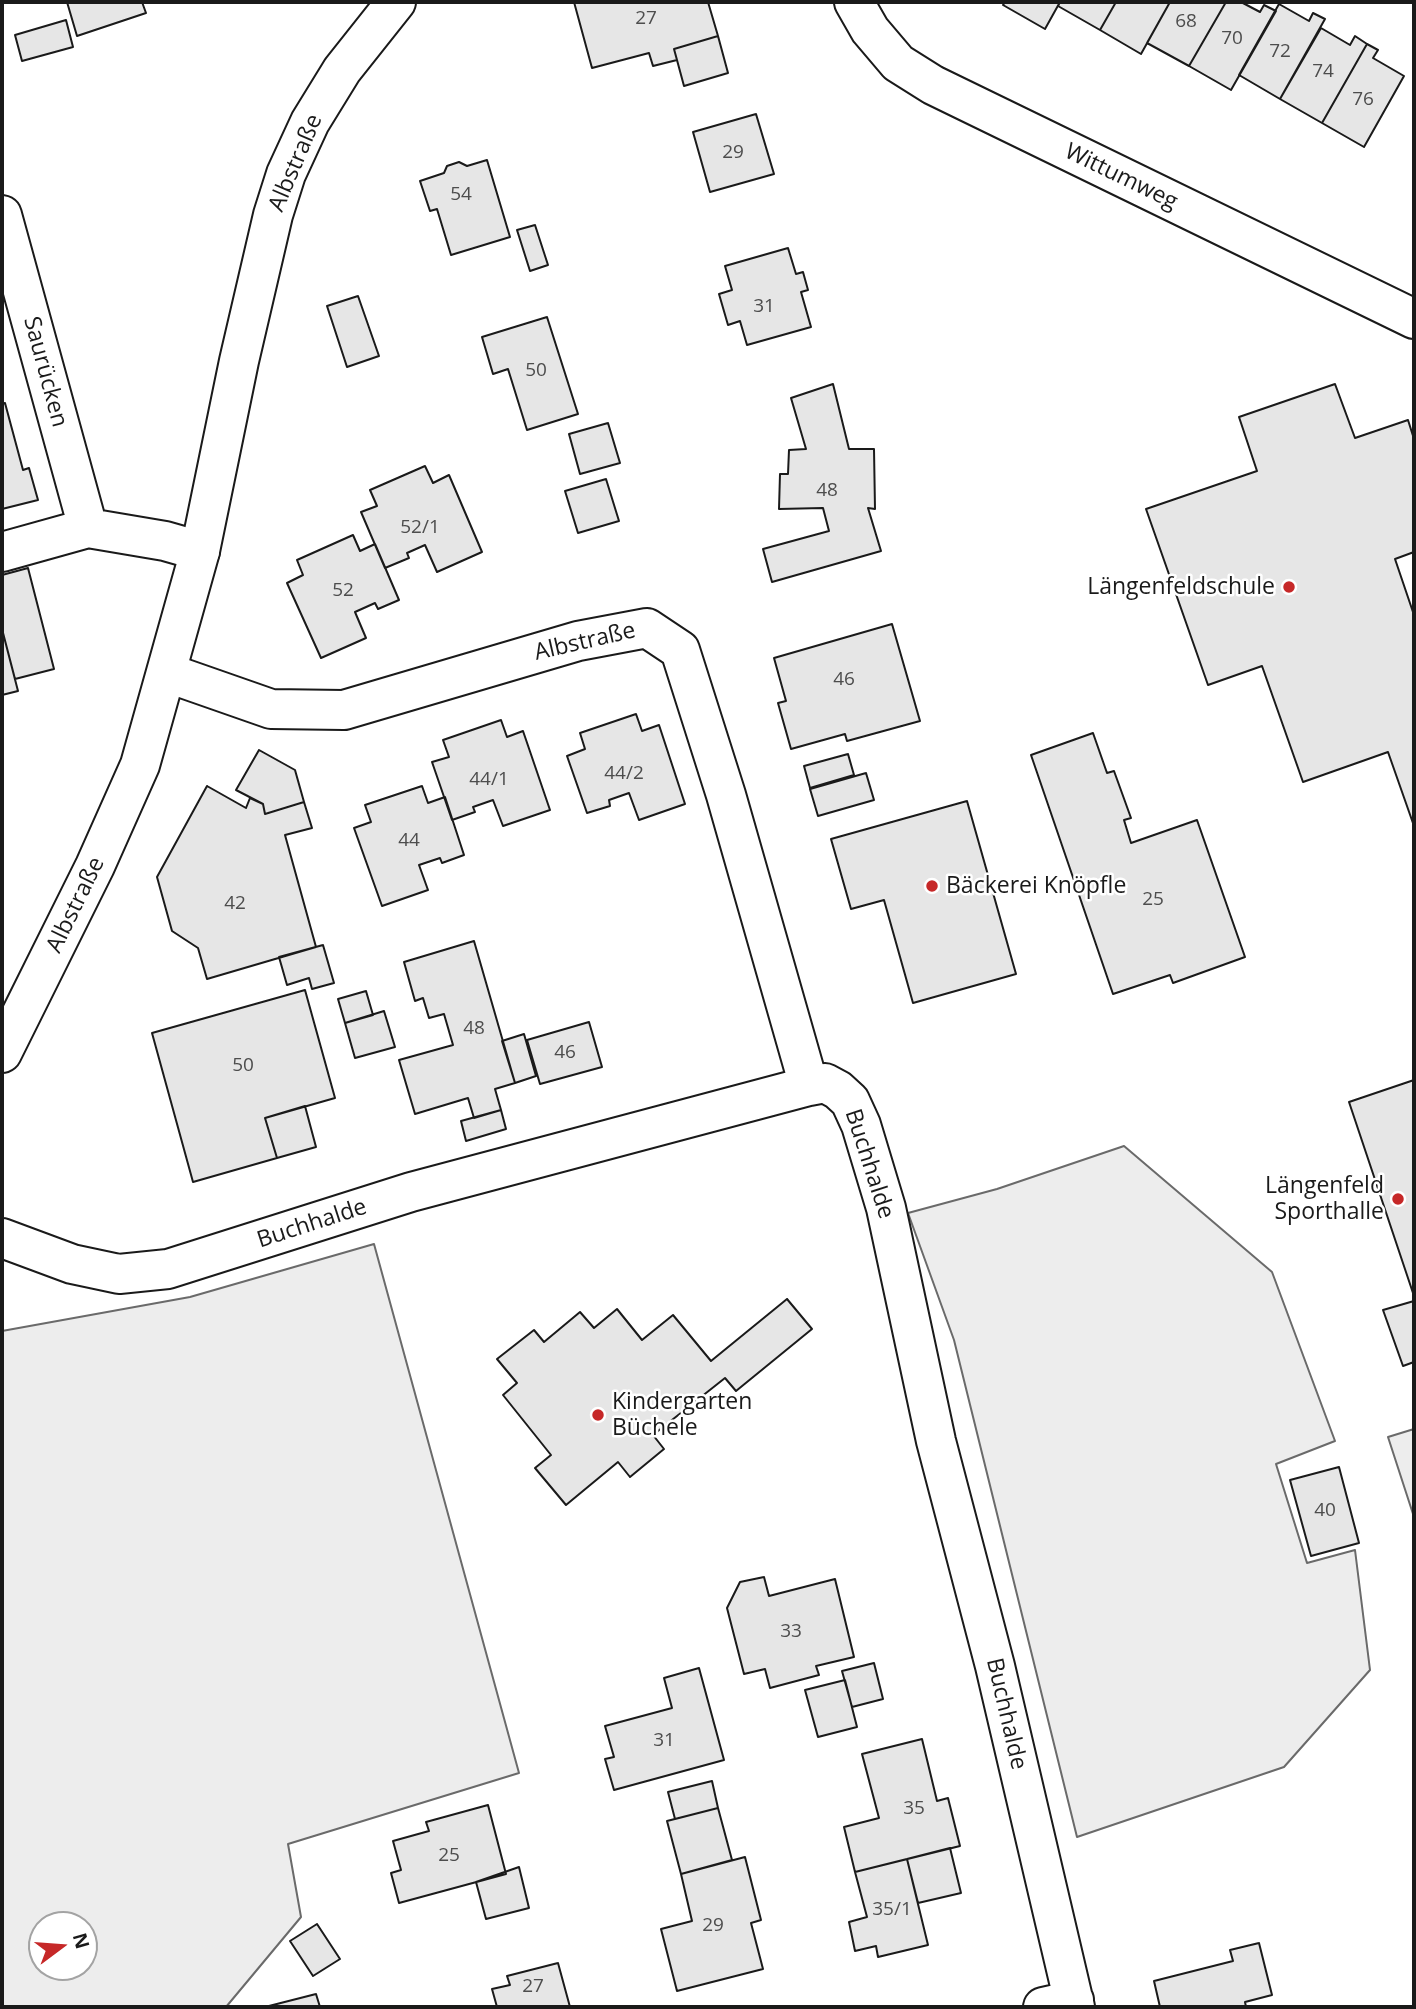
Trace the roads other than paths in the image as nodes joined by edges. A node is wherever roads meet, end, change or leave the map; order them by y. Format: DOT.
graph roads {
  1 [pos="396,2"];
  2 [pos="854,2"];
  3 [pos="2,215"];
  4 [pos="1414,319"];
  5 [pos="88,528"];
  6 [pos="201,551"];
  7 [pos="2,552"];
  8 [pos="168,673"];
  9 [pos="2,1053"];
  10 [pos="809,1086"];
  11 [pos="2,1238"];
  12 [pos="1064,2005"];
  1 -- 6 [label="street, Albstraße"];
  2 -- 4 [label="street, Wittumweg"];
  3 -- 5 [label="street, Saurücken"];
  5 -- 6 [label="street"];
  5 -- 7 [label="street"];
  6 -- 8 [label="street, Albstraße"];
  8 -- 9 [label="street, Albstraße"];
  8 -- 10 [label="street, Albstraße"];
  10 -- 11 [label="street, Buchhalde"];
  10 -- 12 [label="street, Buchhalde"];
}
